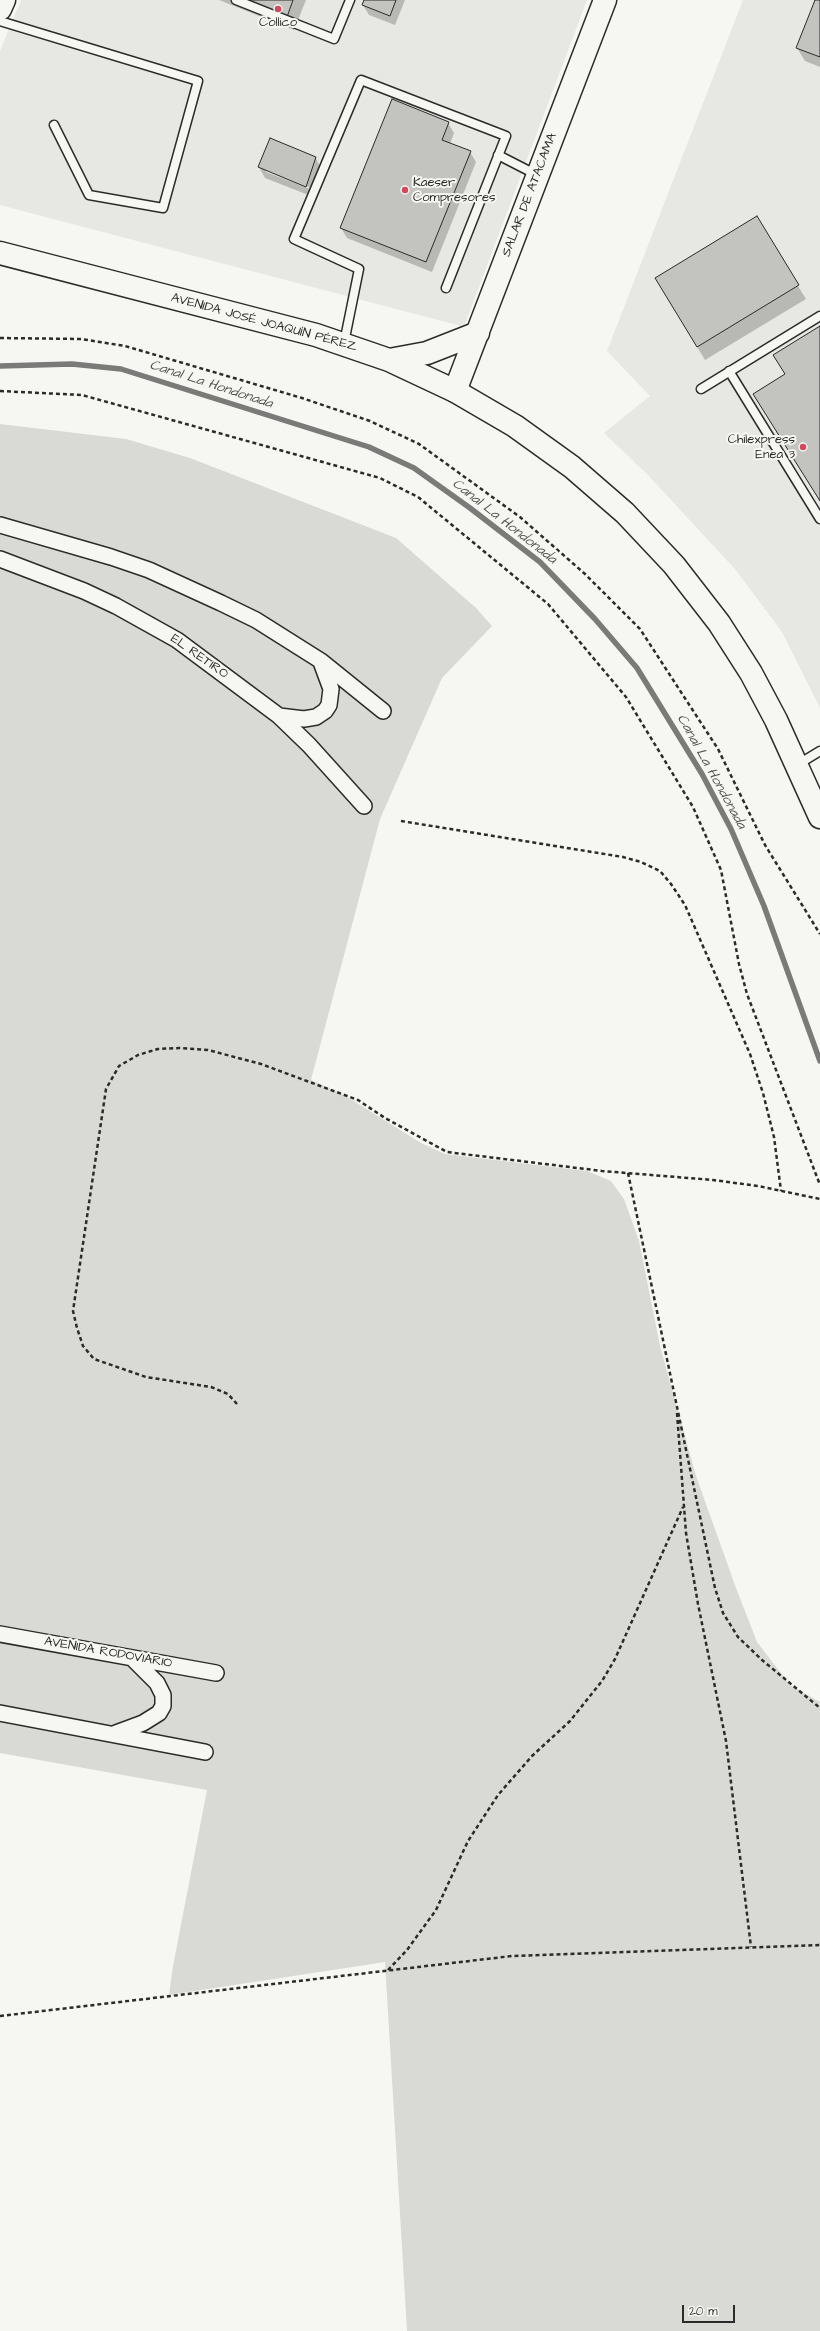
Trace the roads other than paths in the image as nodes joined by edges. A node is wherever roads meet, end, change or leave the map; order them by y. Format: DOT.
graph roads {
  1 [pos="4,0"];
  2 [pos="236,0"];
  3 [pos="350,0"];
  4 [pos="605,0"];
  5 [pos="0,9"];
  6 [pos="0,21"];
  7 [pos="54,125"];
  8 [pos="498,155"];
  9 [pos="538,175"];
  10 [pos="0,254"];
  11 [pos="446,288"];
  12 [pos="820,316"];
  13 [pos="478,333"];
  14 [pos="344,344"];
  15 [pos="389,360"];
  16 [pos="729,371"];
  17 [pos="701,389"];
  18 [pos="455,391"];
  19 [pos="820,519"];
  20 [pos="0,525"];
  21 [pos="0,559"];
  22 [pos="321,661"];
  23 [pos="383,711"];
  24 [pos="279,716"];
  25 [pos="820,751"];
  26 [pos="797,765"];
  27 [pos="364,806"];
  28 [pos="820,817"];
  29 [pos="0,1634"];
  30 [pos="132,1658"];
  31 [pos="216,1673"];
  32 [pos="0,1713"];
  33 [pos="113,1734"];
  34 [pos="205,1752"];
  1 -- 5 [label="main road"];
  2 -- 3 [label="lane"];
  4 -- 9 [label="main road, SALAR DE ATACAMA"];
  6 -- 7 [label="lane"];
  8 -- 9 [label="lane"];
  8 -- 11 [label="lane"];
  8 -- 14 [label="lane"];
  9 -- 13 [label="main road, SALAR DE ATACAMA"];
  10 -- 14 [label="main road, AVENIDA JOSÉ JOAQUÍN PÉREZ"];
  12 -- 16 [label="lane"];
  13 -- 15 [label="main road"];
  13 -- 18 [label="main road, SALAR DE ATACAMA"];
  14 -- 15 [label="main road, AVENIDA JOSÉ JOAQUÍN PÉREZ"];
  15 -- 18 [label="main road, AVENIDA JOSÉ JOAQUÍN PÉREZ"];
  16 -- 17 [label="lane"];
  16 -- 19 [label="lane"];
  18 -- 26 [label="main road, AVENIDA JOSÉ JOAQUÍN PÉREZ"];
  20 -- 22 [label="street"];
  21 -- 24 [label="street, EL RETIRO"];
  22 -- 23 [label="street"];
  22 -- 24 [label="street"];
  24 -- 27 [label="street, EL RETIRO"];
  25 -- 26 [label="lane"];
  26 -- 28 [label="main road, AVENIDA JOSÉ JOAQUÍN PÉREZ"];
  29 -- 30 [label="street, AVENIDA RODOVIARIO"];
  30 -- 31 [label="street, AVENIDA RODOVIARIO"];
  30 -- 33 [label="street"];
  32 -- 33 [label="street"];
  33 -- 34 [label="street"];
}
